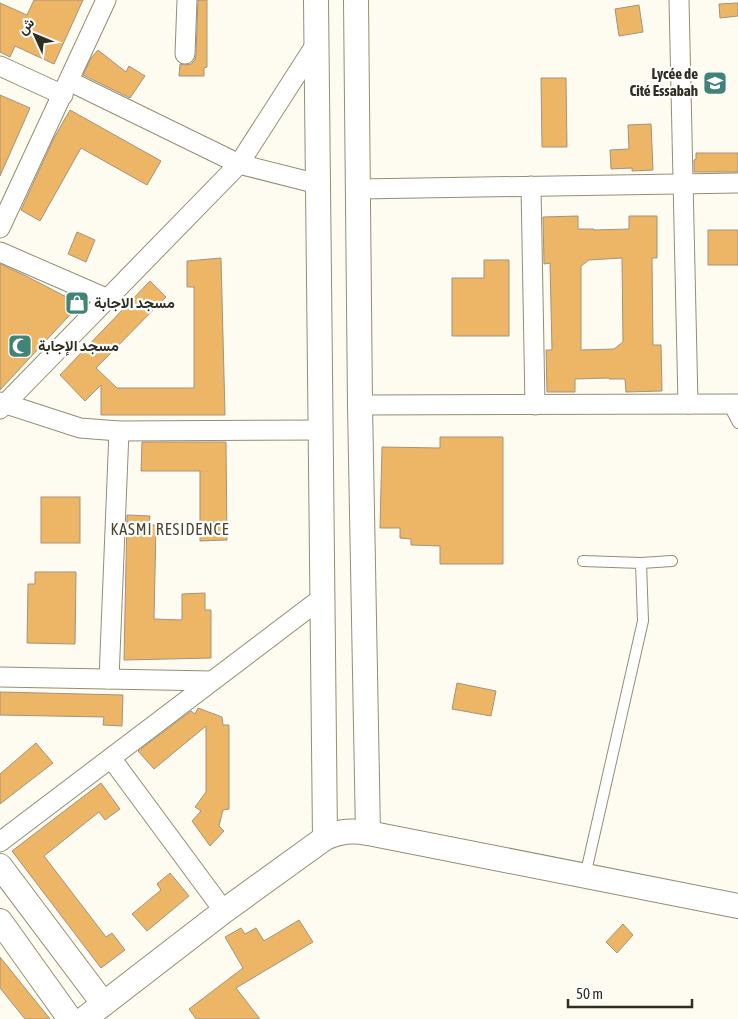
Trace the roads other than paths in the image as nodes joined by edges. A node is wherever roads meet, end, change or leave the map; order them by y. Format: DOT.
graph roads {
  1 [pos="106,0"];
  2 [pos="187,0"];
  3 [pos="316,0"];
  4 [pos="356,0"];
  5 [pos="679,0"];
  6 [pos="316,44"];
  7 [pos="185,54"];
  8 [pos="0,66"];
  9 [pos="66,88"];
  10 [pos="239,164"];
  11 [pos="738,183"];
  12 [pos="318,184"];
  13 [pos="683,184"];
  14 [pos="531,186"];
  15 [pos="359,189"];
  16 [pos="0,228"];
  17 [pos="0,252"];
  18 [pos="108,299"];
  19 [pos="360,404"];
  20 [pos="688,404"];
  21 [pos="733,404"];
  22 [pos="2,405"];
  23 [pos="535,405"];
  24 [pos="738,423"];
  25 [pos="320,430"];
  26 [pos="119,431"];
  27 [pos="583,561"];
  28 [pos="672,561"];
  29 [pos="641,563"];
  30 [pos="322,597"];
  31 [pos="0,676"];
  32 [pos="109,679"];
  33 [pos="212,681"];
  34 [pos="111,758"];
  35 [pos="368,833"];
  36 [pos="325,838"];
  37 [pos="0,842"];
  38 [pos="0,866"];
  39 [pos="585,876"];
  40 [pos="738,906"];
  41 [pos="224,911"];
  42 [pos="0,921"];
  43 [pos="103,1003"];
  44 [pos="70,1019"];
  45 [pos="84,1019"];
  1 -- 9 [label="street"];
  2 -- 7 [label="street"];
  3 -- 6 [label="street"];
  4 -- 15 [label="street"];
  5 -- 13 [label="street"];
  6 -- 10 [label="street"];
  6 -- 12 [label="street"];
  8 -- 9 [label="street"];
  9 -- 10 [label="street"];
  9 -- 16 [label="street"];
  10 -- 12 [label="street"];
  10 -- 18 [label="street"];
  11 -- 13 [label="street"];
  12 -- 25 [label="street"];
  13 -- 14 [label="street"];
  13 -- 20 [label="street"];
  14 -- 15 [label="street"];
  14 -- 23 [label="street"];
  15 -- 19 [label="street"];
  17 -- 18 [label="street"];
  18 -- 22 [label="street"];
  19 -- 23 [label="street"];
  19 -- 35 [label="street"];
  20 -- 21 [label="street"];
  20 -- 23 [label="street"];
  21 -- 24 [label="lane"];
  22 -- 26 [label="street"];
  25 -- 26 [label="street"];
  25 -- 30 [label="street"];
  26 -- 32 [label="street"];
  27 -- 29 [label="lane"];
  28 -- 29 [label="lane"];
  29 -- 39 [label="lane"];
  30 -- 33 [label="street"];
  30 -- 36 [label="street"];
  31 -- 32 [label="street"];
  32 -- 33 [label="street"];
  33 -- 34 [label="street"];
  34 -- 37 [label="street"];
  34 -- 41 [label="street"];
  35 -- 36 [label="street"];
  35 -- 39 [label="street"];
  36 -- 41 [label="street"];
  38 -- 43 [label="street"];
  39 -- 40 [label="street"];
  41 -- 43 [label="street"];
  42 -- 44 [label="street"];
  43 -- 45 [label="street"];
}
